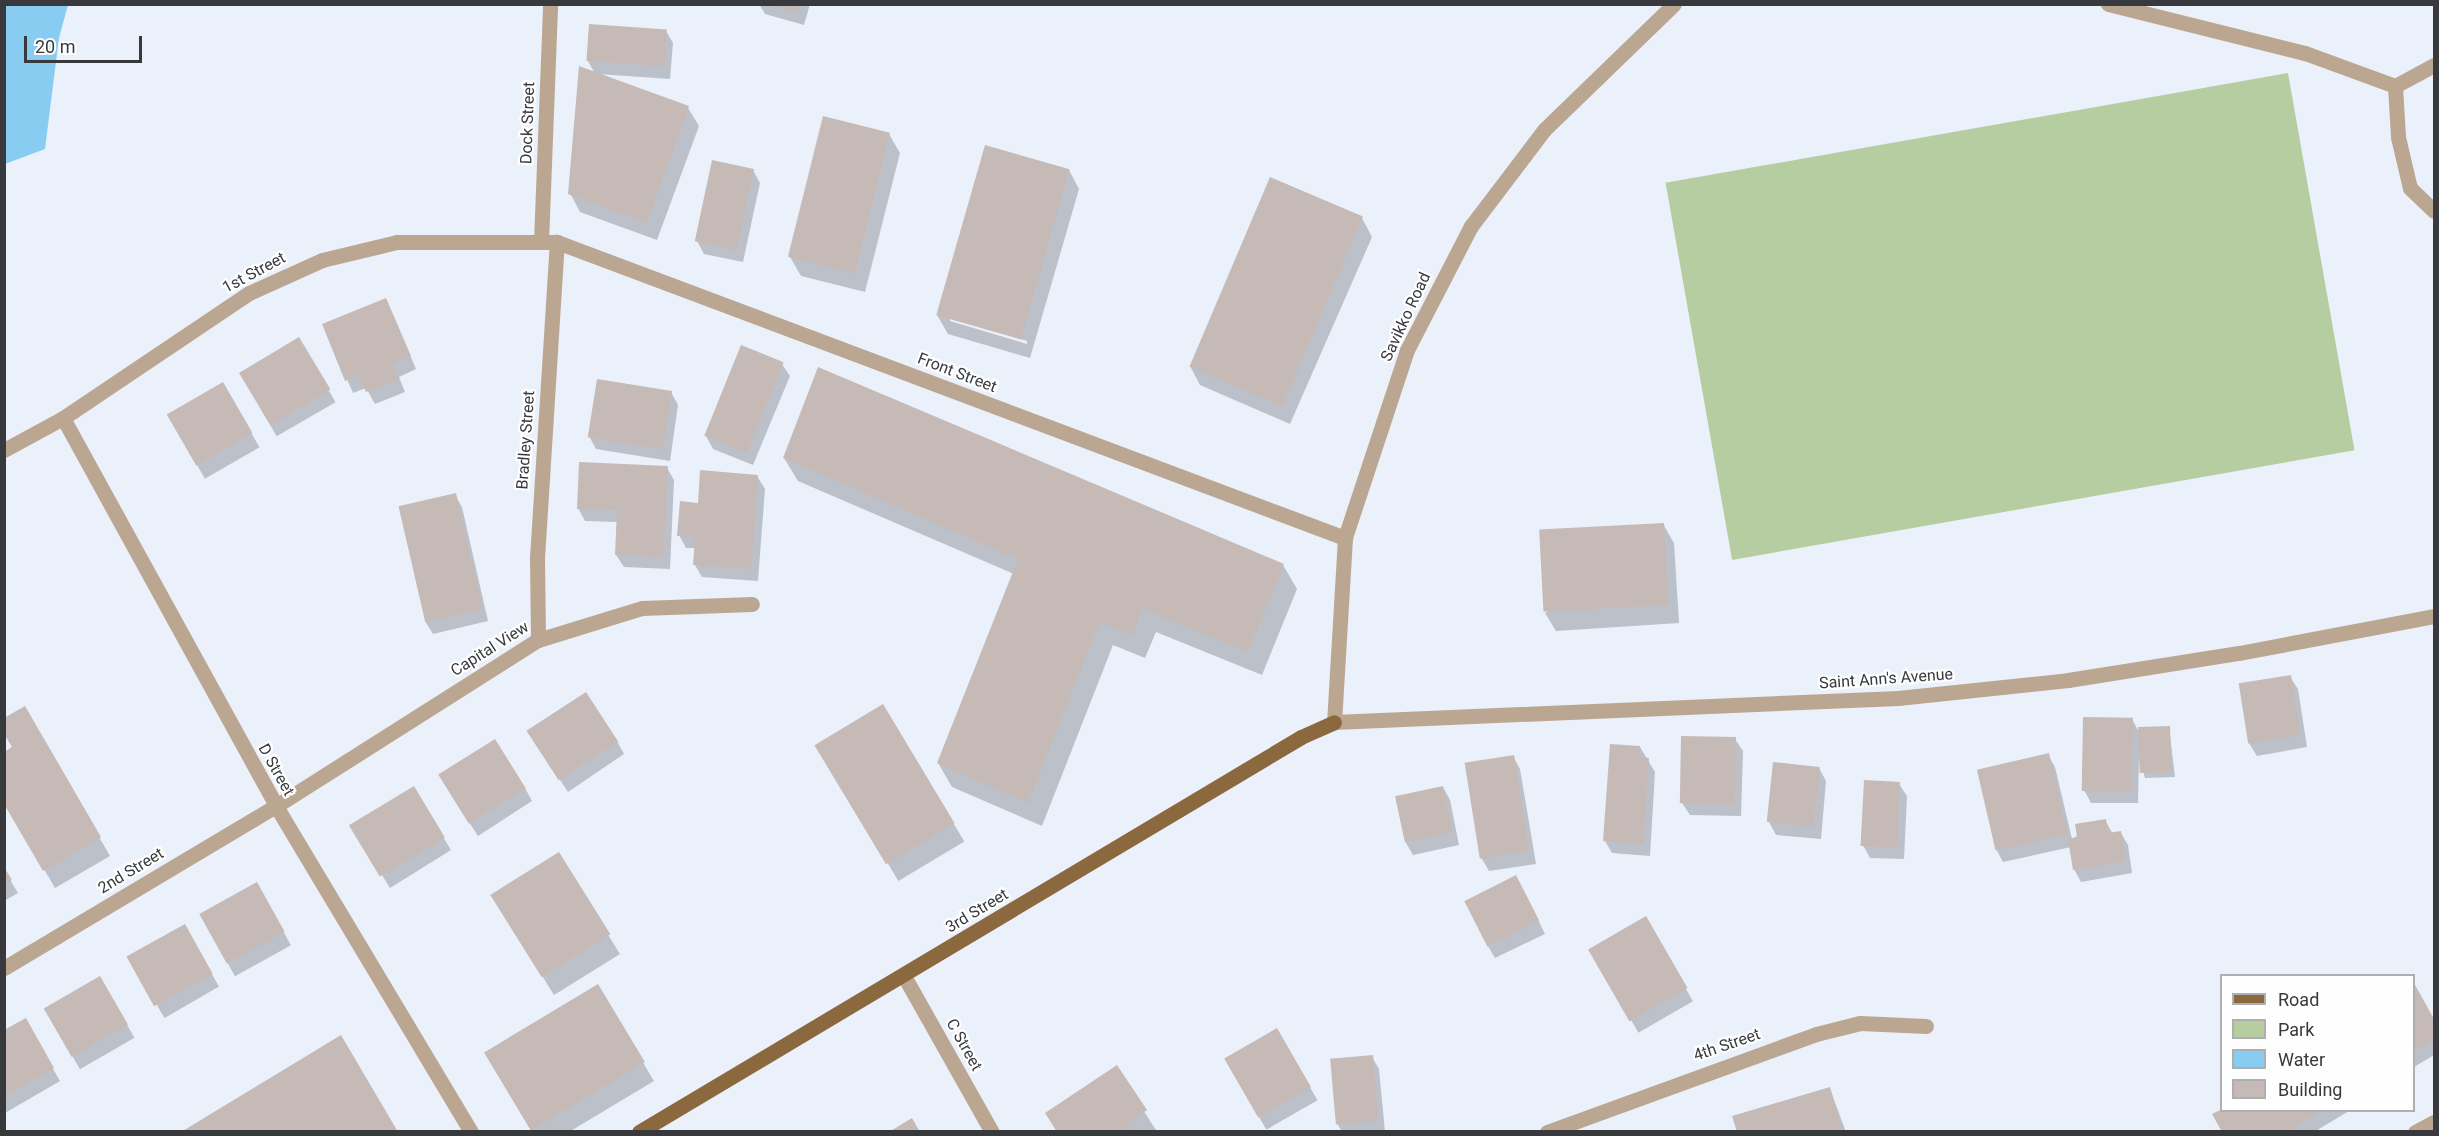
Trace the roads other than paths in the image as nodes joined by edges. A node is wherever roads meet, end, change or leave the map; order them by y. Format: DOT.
graph roads {
  1 [pos="550,4"];
  2 [pos="1674,4"];
  3 [pos="2108,4"];
  4 [pos="2434,65"];
  5 [pos="2396,86"];
  6 [pos="2434,211"];
  7 [pos="542,242"];
  8 [pos="557,242"];
  9 [pos="63,418"];
  10 [pos="4,450"];
  11 [pos="1345,538"];
  12 [pos="752,604"];
  13 [pos="2434,616"];
  14 [pos="538,639"];
  15 [pos="1334,722"];
  16 [pos="276,806"];
  17 [pos="4,968"];
  18 [pos="904,976"];
  19 [pos="1926,1026"];
  20 [pos="2434,1122"];
  21 [pos="471,1131"];
  22 [pos="639,1131"];
  23 [pos="992,1131"];
  24 [pos="1547,1131"];
  25 [pos="2415,1131"];
  1 -- 7 [label="street, Dock Street"];
  2 -- 11 [label="street, Savikko Road"];
  3 -- 5 [label="street"];
  4 -- 5 [label="street"];
  5 -- 6 [label="street"];
  7 -- 8 [label="street, 1st Street"];
  7 -- 9 [label="street, 1st Street"];
  8 -- 11 [label="street, Front Street"];
  8 -- 14 [label="street, Bradley Street"];
  9 -- 10 [label="street, 1st Street"];
  9 -- 16 [label="street, D Street"];
  11 -- 15 [label="street, Savikko Road"];
  12 -- 14 [label="street, Capital View"];
  13 -- 15 [label="street, Saint Ann's Avenue"];
  14 -- 16 [label="street, Capital View"];
  15 -- 18 [label="main road, 3rd Street"];
  16 -- 17 [label="street, 2nd Street"];
  16 -- 21 [label="street, D Street"];
  18 -- 22 [label="main road, 3rd Street"];
  18 -- 23 [label="street, C Street"];
  19 -- 24 [label="street, 4th Street"];
  20 -- 25 [label="street"];
}
